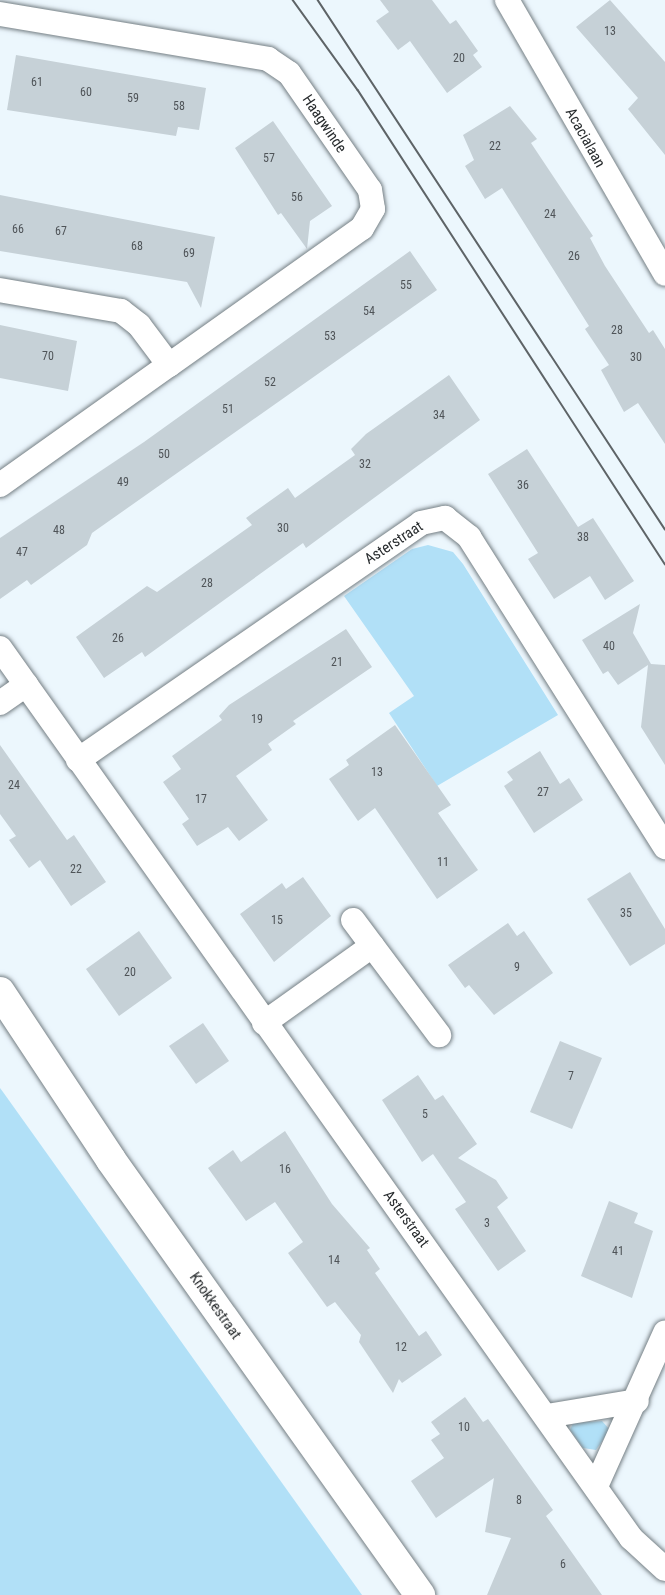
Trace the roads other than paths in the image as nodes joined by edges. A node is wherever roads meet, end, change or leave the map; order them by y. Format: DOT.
graph roads {
  1 [pos="507,0"];
  2 [pos="0,14"];
  3 [pos="665,274"];
  4 [pos="0,290"];
  5 [pos="169,365"];
  6 [pos="0,485"];
  7 [pos="0,648"];
  8 [pos="26,685"];
  9 [pos="0,703"];
  10 [pos="78,759"];
  11 [pos="665,847"];
  12 [pos="353,920"];
  13 [pos="372,946"];
  14 [pos="5,1004"];
  15 [pos="264,1023"];
  16 [pos="439,1035"];
  17 [pos="665,1333"];
  18 [pos="637,1401"];
  19 [pos="547,1416"];
  20 [pos="597,1484"];
  21 [pos="665,1569"];
  22 [pos="420,1595"];
  1 -- 3 [label="street, Acacialaan"];
  2 -- 5 [label="street, Haagwinde"];
  4 -- 5 [label="street"];
  5 -- 6 [label="street, Haagwinde"];
  7 -- 8 [label="street"];
  8 -- 9 [label="street"];
  8 -- 10 [label="street, Asterstraat"];
  10 -- 11 [label="street, Asterstraat"];
  10 -- 15 [label="street, Asterstraat"];
  12 -- 13 [label="street"];
  13 -- 15 [label="street"];
  13 -- 16 [label="street"];
  14 -- 22 [label="street, Knokkestraat"];
  15 -- 19 [label="street, Asterstraat"];
  17 -- 18 [label="street"];
  18 -- 19 [label="street"];
  18 -- 20 [label="street"];
  19 -- 20 [label="street, Asterstraat"];
  20 -- 21 [label="street, Asterstraat"];
}
